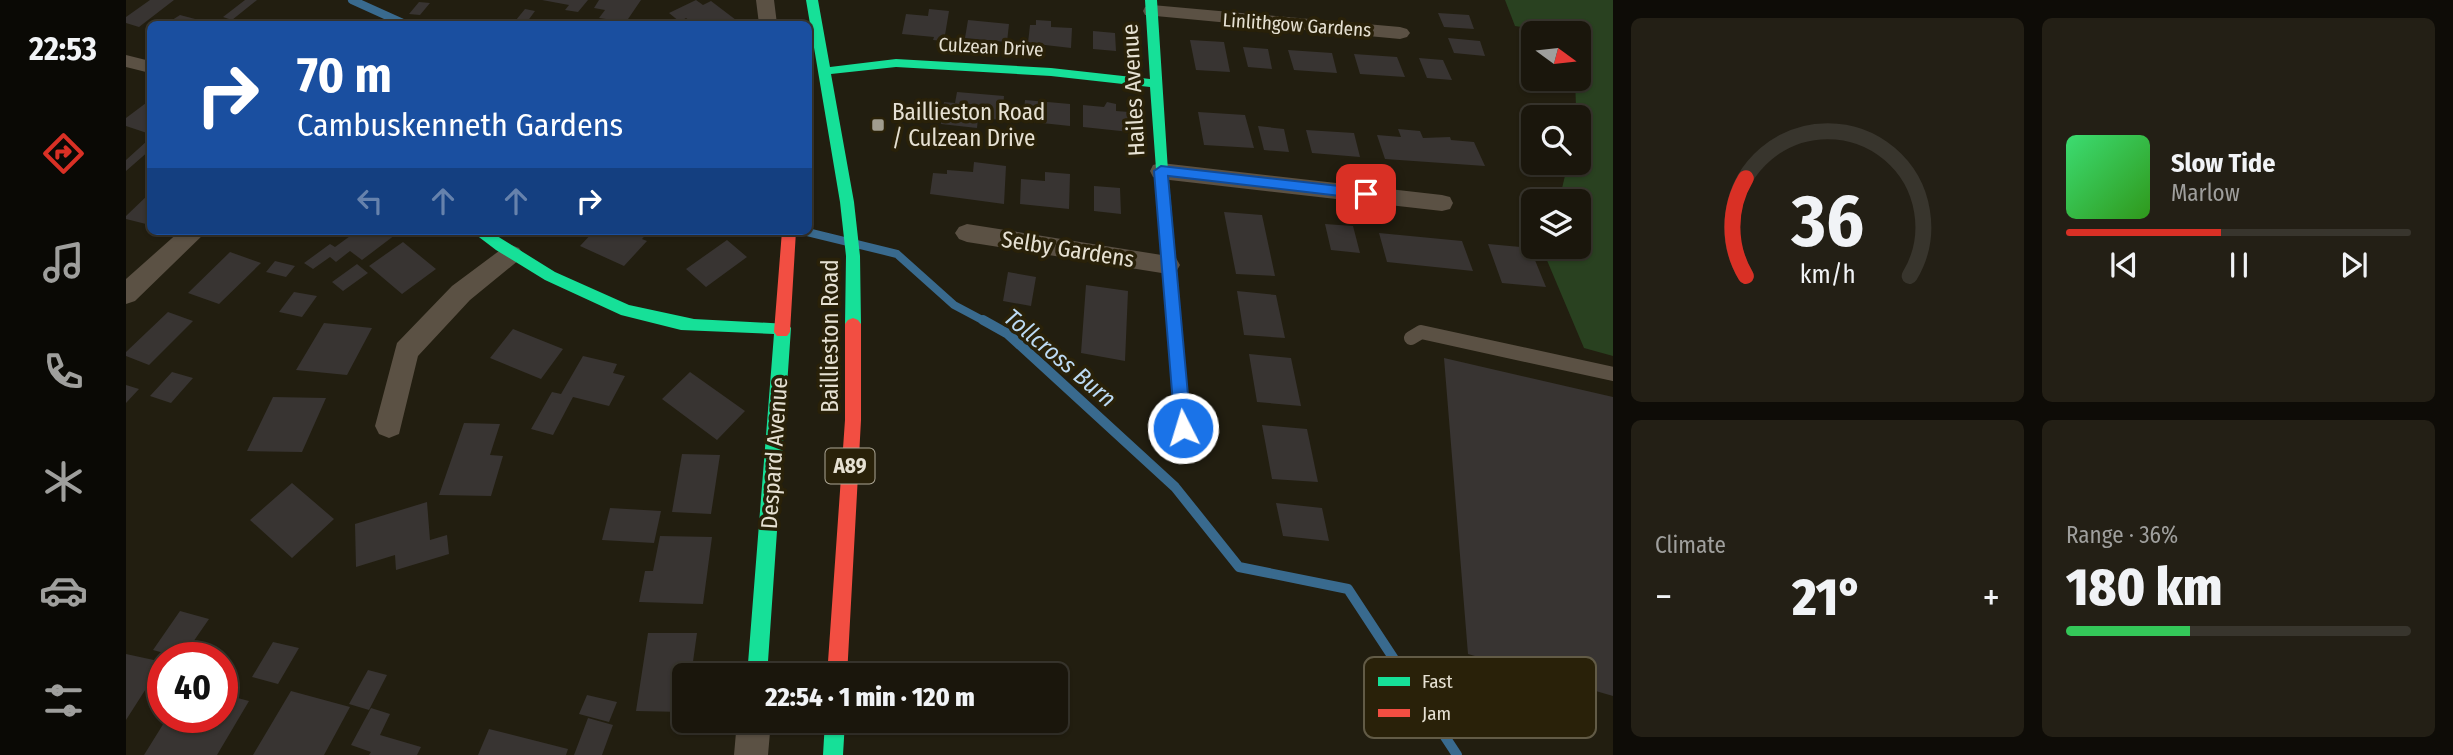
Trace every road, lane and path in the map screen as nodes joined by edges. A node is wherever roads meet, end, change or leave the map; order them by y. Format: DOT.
graph roads {
  1 [pos="765,0"];
  2 [pos="812,0"];
  3 [pos="1152,6"];
  4 [pos="768,21"];
  5 [pos="1400,33"];
  6 [pos="127,62"];
  7 [pos="147,66"];
  8 [pos="825,71"];
  9 [pos="1155,84"];
  10 [pos="1161,171"];
  11 [pos="1443,203"];
  12 [pos="967,233"];
  13 [pos="191,235"];
  14 [pos="484,235"];
  15 [pos="788,235"];
  16 [pos="511,254"];
  17 [pos="1168,265"];
  18 [pos="126,293"];
  19 [pos="783,328"];
  20 [pos="1411,338"];
  21 [pos="1613,374"];
  22 [pos="389,426"];
  23 [pos="1183,428"];
  24 [pos="758,663"];
  25 [pos="838,663"];
  26 [pos="753,733"];
  27 [pos="834,733"];
  28 [pos="751,755"];
  29 [pos="833,755"];
  1 -- 4 [label="street"];
  2 -- 8 [label="street, Baillieston Road / A89"];
  3 -- 5 [label="street, Linlithgow Gardens"];
  3 -- 9 [label="street, Hailes Avenue"];
  6 -- 7 [label="street"];
  8 -- 9 [label="street, Culzean Drive"];
  8 -- 25 [label="street, Baillieston Road / A89"];
  9 -- 10 [label="street, Hailes Avenue"];
  10 -- 11 [label="street"];
  10 -- 17 [label="street, Hailes Avenue"];
  12 -- 17 [label="street, Selby Gardens"];
  13 -- 18 [label="street"];
  14 -- 16 [label="street"];
  15 -- 19 [label="street, Despard Avenue"];
  16 -- 19 [label="street"];
  16 -- 22 [label="street"];
  17 -- 23 [label="street, Hailes Avenue"];
  19 -- 24 [label="street, Despard Avenue"];
  20 -- 21 [label="lane"];
  26 -- 28 [label="street"];
  27 -- 29 [label="street"];
}
